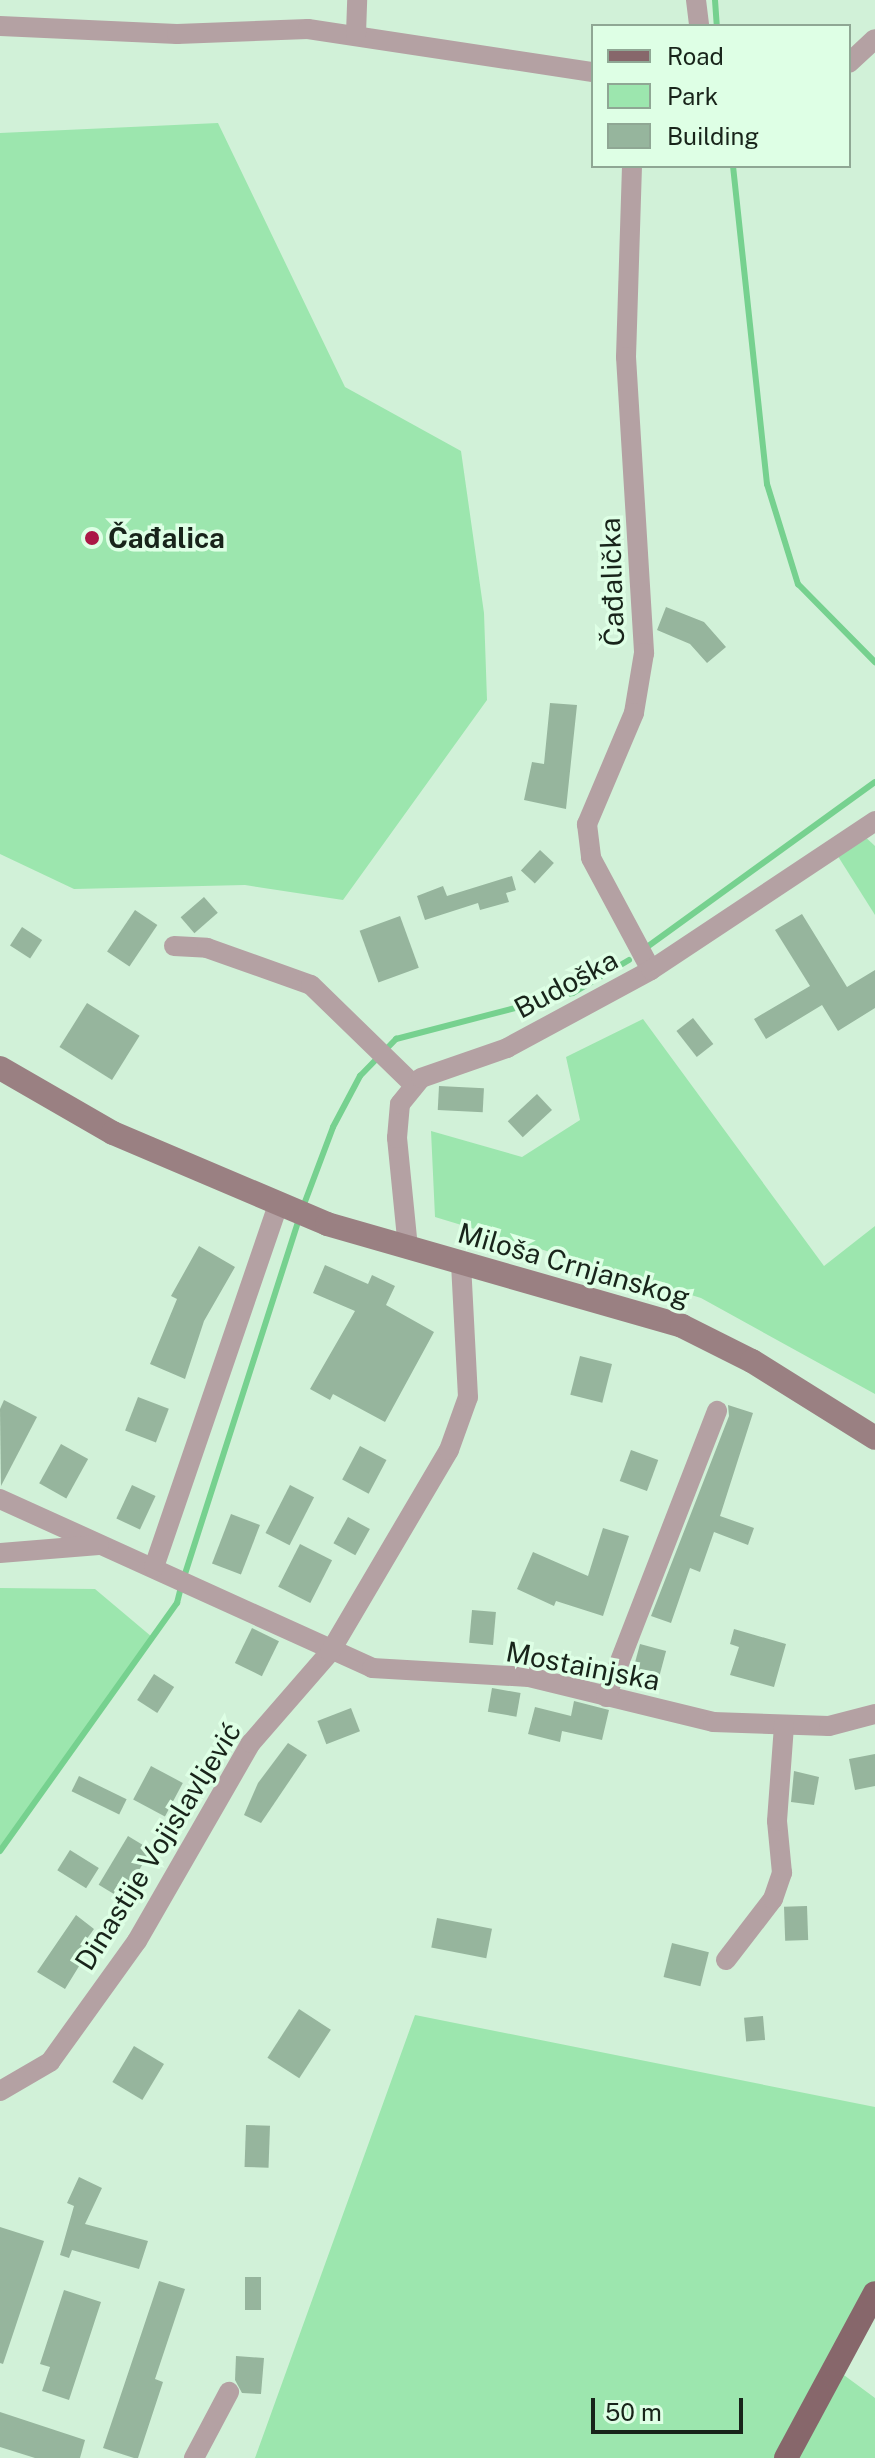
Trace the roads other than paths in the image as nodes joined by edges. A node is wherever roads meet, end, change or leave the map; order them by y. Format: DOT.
graph roads {
  1 [pos="357,0"];
  2 [pos="696,0"];
  3 [pos="699,24"];
  4 [pos="0,26"];
  5 [pos="356,34"];
  6 [pos="875,39"];
  7 [pos="851,61"];
  8 [pos="591,72"];
  9 [pos="632,168"];
  10 [pos="875,821"];
  11 [pos="174,946"];
  12 [pos="651,970"];
  13 [pos="0,1068"];
  14 [pos="414,1085"];
  15 [pos="284,1207"];
  16 [pos="408,1248"];
  17 [pos="461,1262"];
  18 [pos="717,1411"];
  19 [pos="875,1438"];
  20 [pos="0,1499"];
  21 [pos="103,1545"];
  22 [pos="0,1553"];
  23 [pos="158,1569"];
  24 [pos="330,1652"];
  25 [pos="606,1697"];
  26 [pos="875,1714"];
  27 [pos="784,1725"];
  28 [pos="726,1960"];
  29 [pos="0,2091"];
  30 [pos="875,2293"];
  31 [pos="229,2392"];
  32 [pos="194,2458"];
  33 [pos="786,2458"];
  1 -- 5 [label="street"];
  2 -- 3 [label="street"];
  4 -- 5 [label="street"];
  5 -- 8 [label="street"];
  6 -- 7 [label="street"];
  9 -- 12 [label="street, Čađalička"];
  10 -- 12 [label="street, Budoška"];
  11 -- 14 [label="street"];
  12 -- 14 [label="street, Budoška"];
  13 -- 15 [label="main road"];
  14 -- 16 [label="street"];
  15 -- 16 [label="main road, Miloša Crnjanskog"];
  15 -- 23 [label="street"];
  16 -- 17 [label="main road, Miloša Crnjanskog"];
  17 -- 19 [label="main road, Miloša Crnjanskog"];
  17 -- 24 [label="street, Dinastije Vojislavljević"];
  18 -- 25 [label="street"];
  20 -- 21 [label="street"];
  21 -- 22 [label="street"];
  21 -- 23 [label="street"];
  23 -- 24 [label="street, Mostainjska"];
  24 -- 25 [label="street, Mostainjska"];
  24 -- 29 [label="street, Dinastije Vojislavljević"];
  25 -- 27 [label="street, Mostainjska"];
  26 -- 27 [label="street, Mostainjska"];
  27 -- 28 [label="street"];
  30 -- 33 [label="main road"];
  31 -- 32 [label="street"];
}
